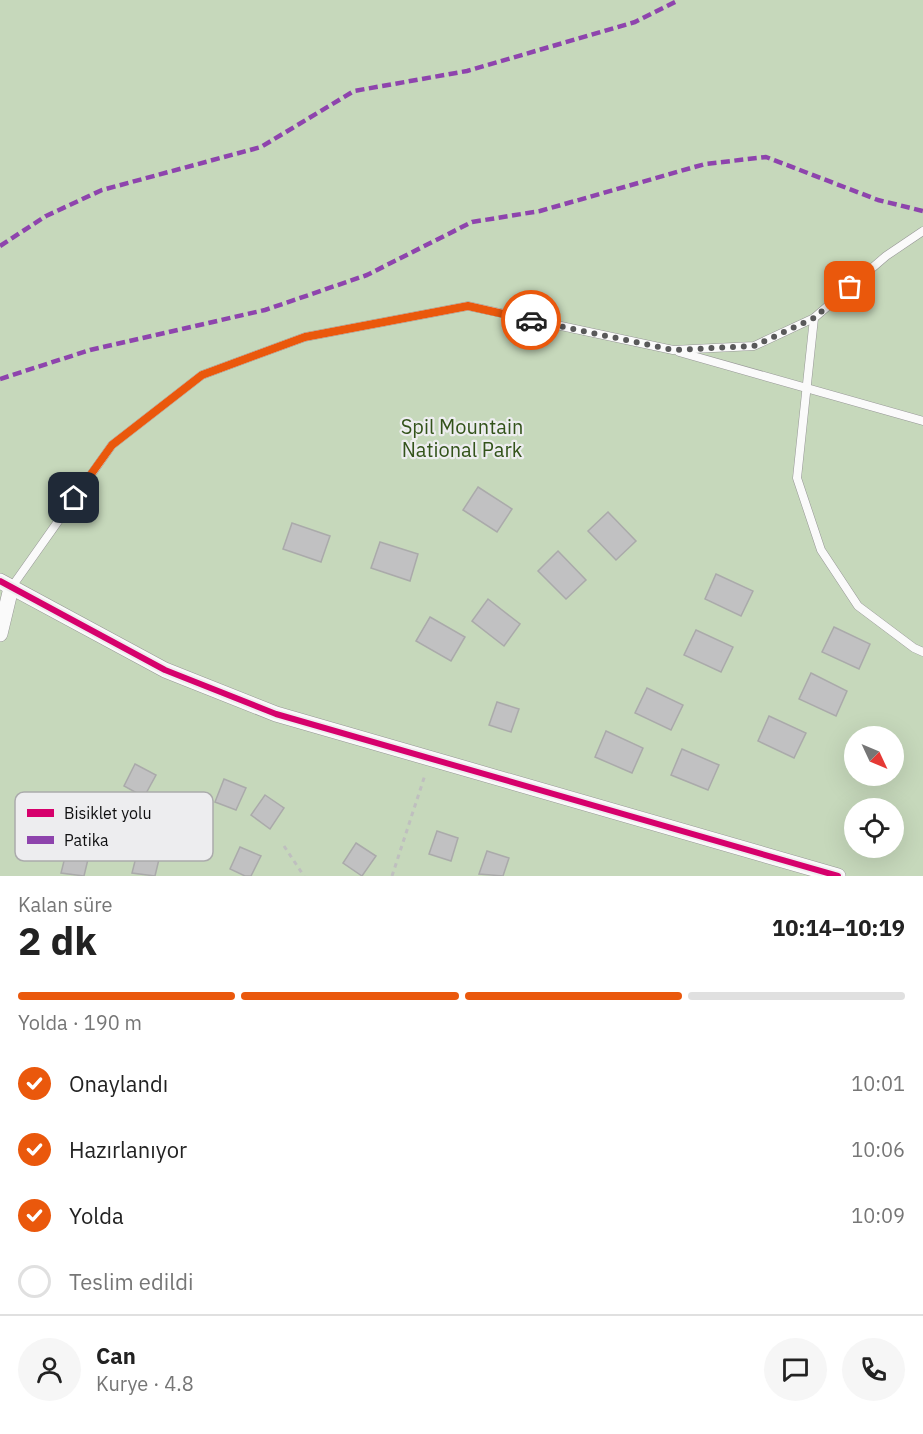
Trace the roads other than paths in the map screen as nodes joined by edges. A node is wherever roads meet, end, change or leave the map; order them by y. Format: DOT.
graph roads {
  1 [pos="923,231"];
  2 [pos="814,318"];
  3 [pos="673,350"];
  4 [pos="807,388"];
  5 [pos="923,421"];
  6 [pos="5,584"];
  7 [pos="0,634"];
  8 [pos="923,652"];
  9 [pos="838,876"];
  1 -- 2 [label="lane"];
  2 -- 3 [label="lane"];
  2 -- 4 [label="lane"];
  3 -- 4 [label="lane"];
  3 -- 6 [label="lane"];
  4 -- 5 [label="lane"];
  4 -- 8 [label="lane"];
  6 -- 7 [label="street"];
  6 -- 9 [label="street"];
}
